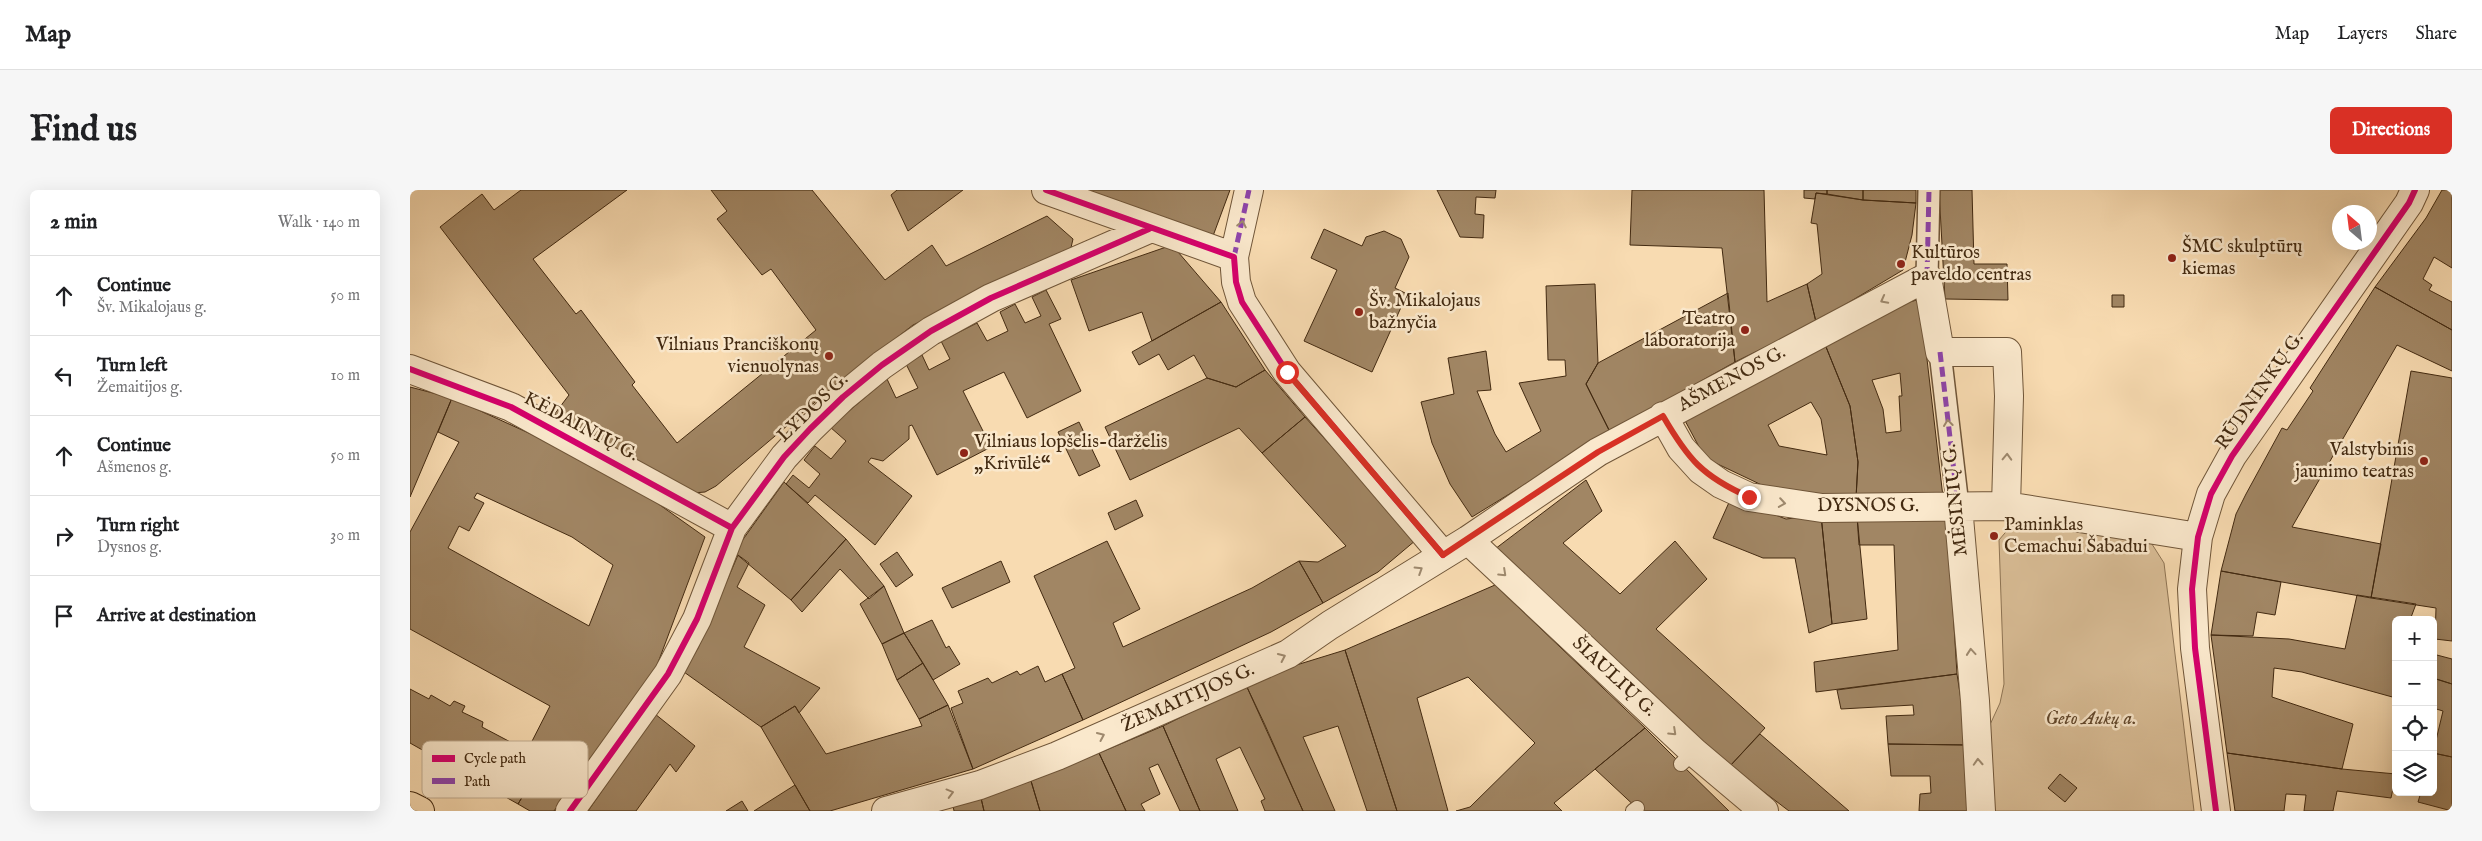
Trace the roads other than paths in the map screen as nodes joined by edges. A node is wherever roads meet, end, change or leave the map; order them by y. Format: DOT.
graph roads {
  1 [pos="1046,190"];
  2 [pos="1249,190"];
  3 [pos="1930,190"];
  4 [pos="2415,190"];
  5 [pos="1149,229"];
  6 [pos="1234,257"];
  7 [pos="1927,277"];
  8 [pos="1940,352"];
  9 [pos="410,368"];
  10 [pos="1663,416"];
  11 [pos="1958,506"];
  12 [pos="2006,506"];
  13 [pos="732,528"];
  14 [pos="2198,537"];
  15 [pos="1468,540"];
  16 [pos="1443,555"];
  17 [pos="588,786"];
  18 [pos="579,798"];
  19 [pos="410,806"];
  20 [pos="420,811"];
  21 [pos="570,811"];
  22 [pos="886,811"];
  23 [pos="1764,811"];
  24 [pos="1981,811"];
  25 [pos="2216,811"];
  1 -- 5 [label="street"];
  6 -- 2 [label="street, one-way"];
  3 -- 7 [label="street, MĖSINIŲ G."];
  4 -- 14 [label="street, RŪDNINKŲ G."];
  5 -- 6 [label="street"];
  5 -- 13 [label="street, LYDOS G."];
  6 -- 16 [label="street"];
  7 -- 8 [label="street, MĖSINIŲ G."];
  7 -- 10 [label="street, AŠMENOS G., one-way"];
  11 -- 8 [label="street, MĖSINIŲ G., one-way"];
  12 -- 8 [label="street, one-way"];
  9 -- 13 [label="street, KĖDAINIŲ G."];
  10 -- 11 [label="street, DYSNOS G., one-way"];
  10 -- 15 [label="street, AŠMENOS G."];
  11 -- 12 [label="street, DYSNOS G."];
  24 -- 11 [label="street, MĖSINIŲ G., one-way"];
  12 -- 14 [label="street, DYSNOS G."];
  13 -- 17 [label="street, LYDOS G."];
  14 -- 25 [label="street, RŪDNINKŲ G."];
  15 -- 16 [label="street, ŽEMAITIJOS G."];
  15 -- 23 [label="street, ŠIAULIŲ G., one-way"];
  22 -- 16 [label="street, ŽEMAITIJOS G., one-way"];
  18 -- 21 [label="street, LYDOS G."];
  19 -- 20 [label="main road"];
}
